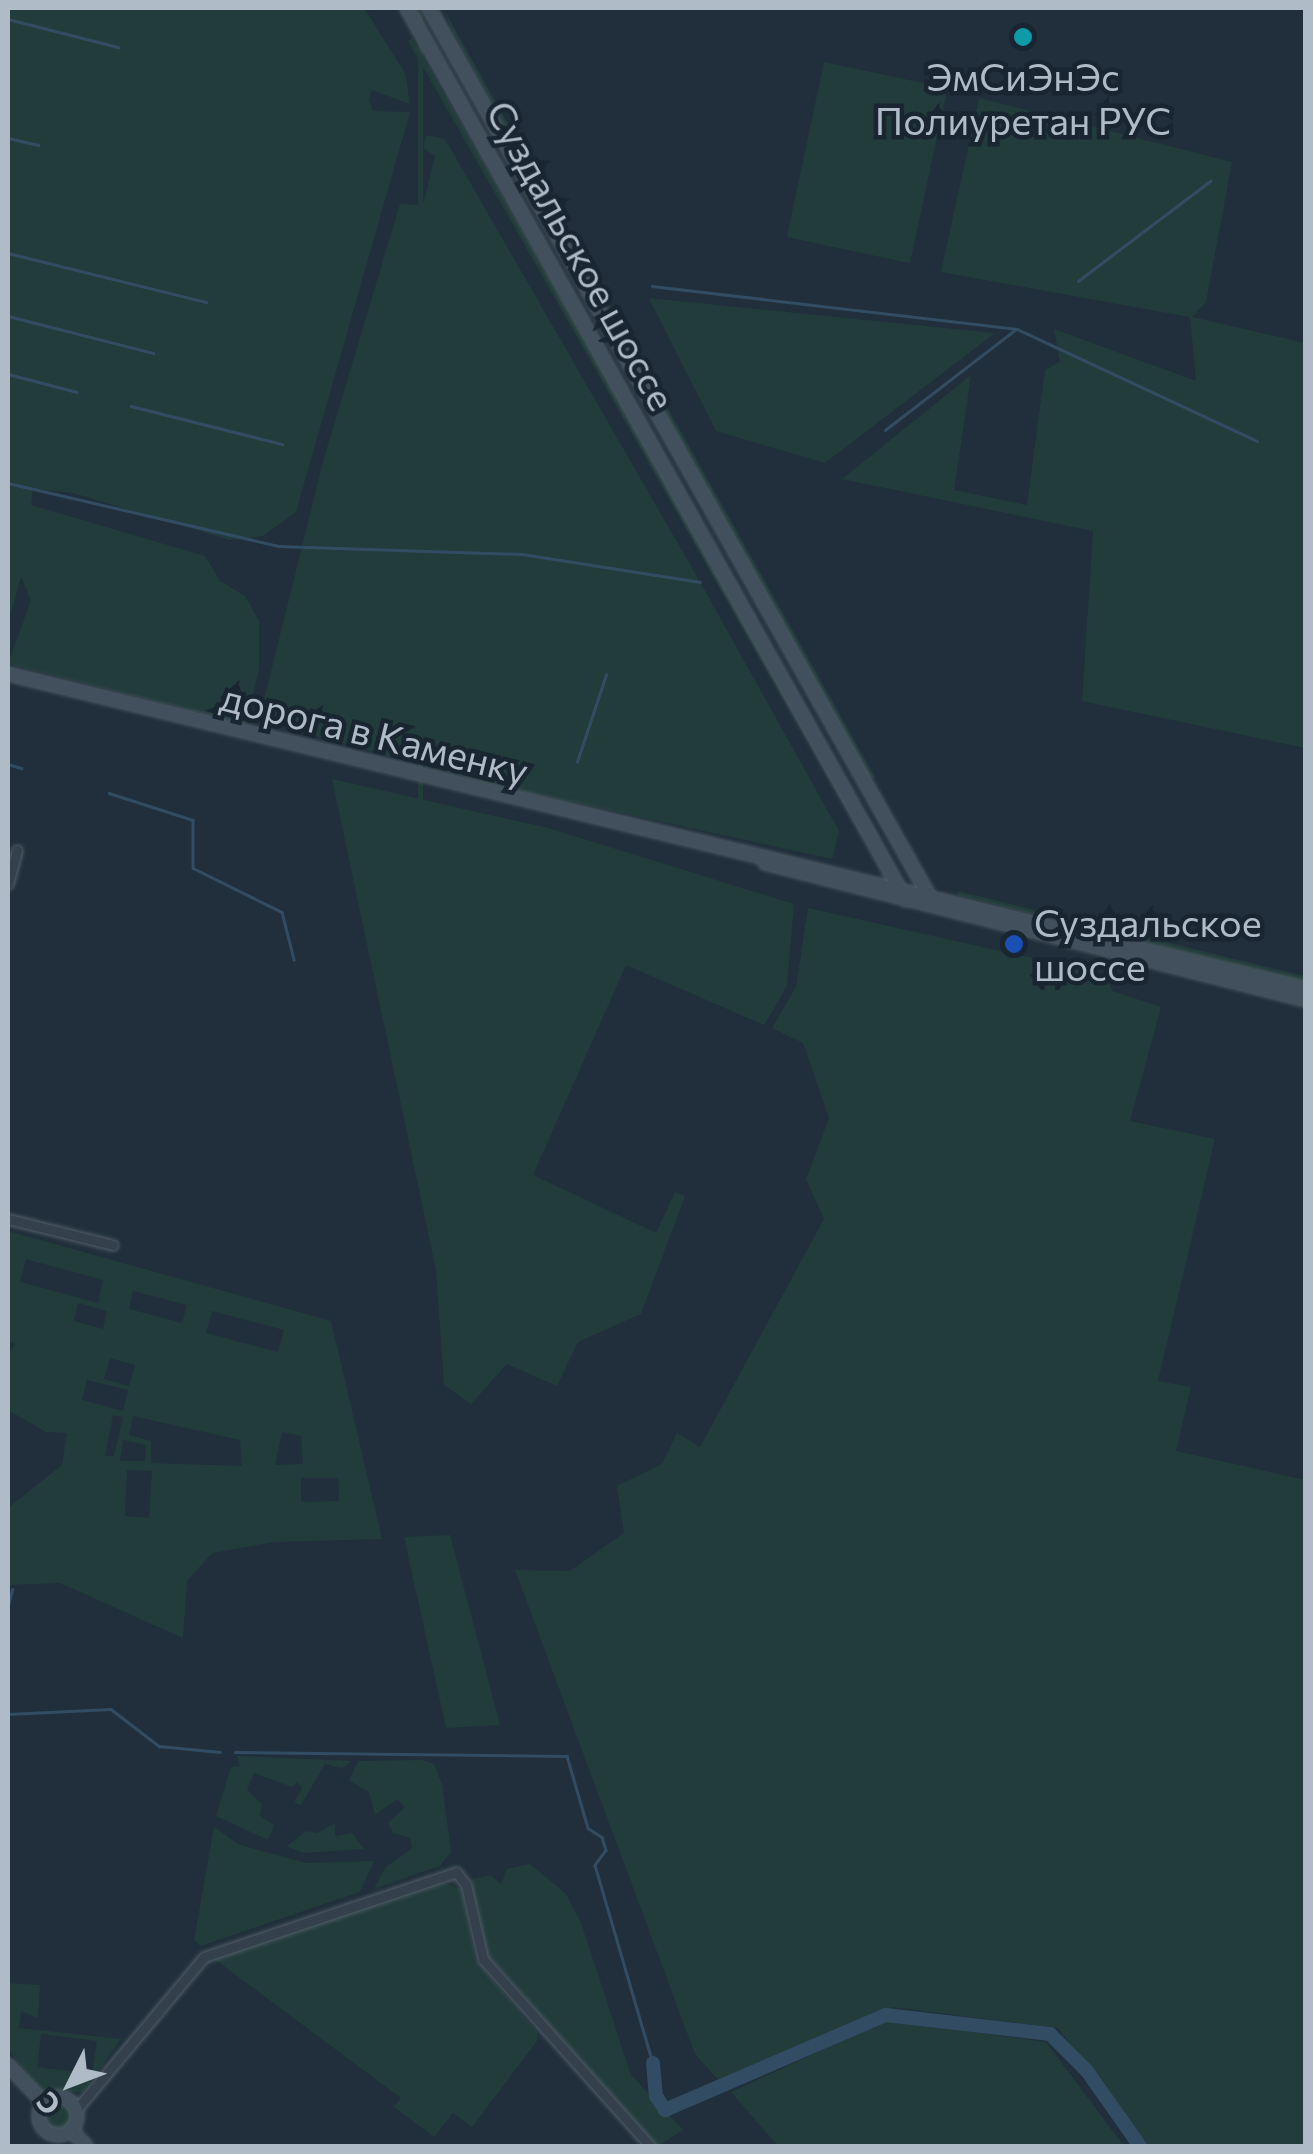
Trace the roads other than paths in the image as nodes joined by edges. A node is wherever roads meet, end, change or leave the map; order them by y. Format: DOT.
graph roads {
  1 [pos="406,8"];
  2 [pos="429,8"];
  3 [pos="8,674"];
  4 [pos="16,850"];
  5 [pos="728,850"];
  6 [pos="8,884"];
  7 [pos="898,887"];
  8 [pos="918,899"];
  9 [pos="1306,989"];
  10 [pos="1306,1000"];
  11 [pos="8,1220"];
  12 [pos="113,1245"];
  13 [pos="8,2065"];
  14 [pos="44,2103"];
  15 [pos="76,2110"];
  16 [pos="71,2130"];
  17 [pos="86,2146"];
  18 [pos="650,2146"];
  1 -- 7 [label="main road, Суздальское шоссе"];
  2 -- 8 [label="main road, Суздальское шоссе"];
  3 -- 5 [label="main road, дорога в Каменку"];
  4 -- 6 [label="street"];
  5 -- 7 [label="main road, дорога в Каменку"];
  5 -- 8 [label="main road, дорога в Каменку"];
  7 -- 8 [label="main road, дорога в Каменку"];
  7 -- 8 [label="main road, Суздальское шоссе"];
  8 -- 9 [label="main road, дорога в Каменку"];
  8 -- 10 [label="main road, дорога в Каменку"];
  11 -- 12 [label="street"];
  13 -- 14 [label="main road"];
  14 -- 15 [label="main road"];
  14 -- 16 [label="main road"];
  15 -- 16 [label="main road"];
  15 -- 18 [label="street"];
  16 -- 17 [label="main road"];
}
